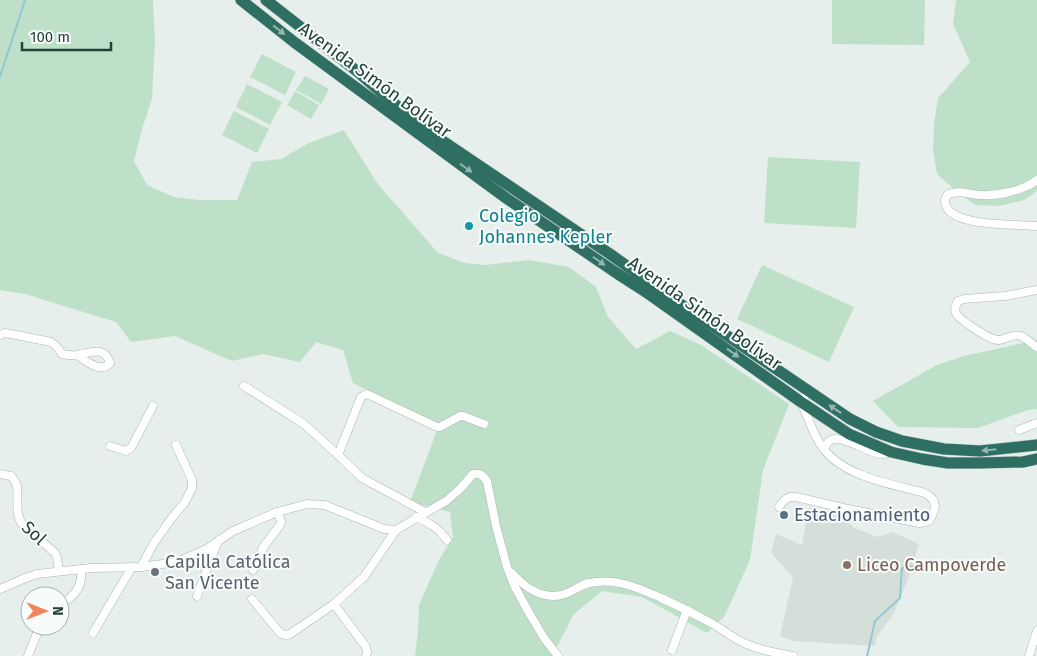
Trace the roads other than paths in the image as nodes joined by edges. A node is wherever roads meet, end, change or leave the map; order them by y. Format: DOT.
graph roads {
  1 [pos="240,0"];
  2 [pos="266,0"];
  3 [pos="1037,180"];
  4 [pos="1037,226"];
  5 [pos="1037,290"];
  6 [pos="0,335"];
  7 [pos="1037,347"];
  8 [pos="77,355"];
  9 [pos="244,386"];
  10 [pos="808,391"];
  11 [pos="802,402"];
  12 [pos="153,406"];
  13 [pos="1037,423"];
  14 [pos="484,424"];
  15 [pos="1019,430"];
  16 [pos="1037,445"];
  17 [pos="110,446"];
  18 [pos="176,446"];
  19 [pos="824,449"];
  20 [pos="891,452"];
  21 [pos="338,455"];
  22 [pos="1037,459"];
  23 [pos="0,474"];
  24 [pos="780,507"];
  25 [pos="277,512"];
  26 [pos="425,512"];
  27 [pos="416,517"];
  28 [pos="396,530"];
  29 [pos="220,540"];
  30 [pos="447,540"];
  31 [pos="132,567"];
  32 [pos="142,567"];
  33 [pos="507,568"];
  34 [pos="81,569"];
  35 [pos="253,570"];
  36 [pos="59,571"];
  37 [pos="0,589"];
  38 [pos="196,596"];
  39 [pos="70,598"];
  40 [pos="252,599"];
  41 [pos="334,604"];
  42 [pos="687,610"];
  43 [pos="1037,631"];
  44 [pos="93,634"];
  45 [pos="36,636"];
  46 [pos="672,650"];
  47 [pos="776,654"];
  48 [pos="28,656"];
  49 [pos="366,656"];
  50 [pos="558,656"];
  51 [pos="793,656"];
  52 [pos="1028,656"];
  1 -- 11 [label="highway, Avenida Simón Bolívar, one-way"];
  2 -- 10 [label="highway, Avenida Simón Bolívar"];
  3 -- 4 [label="street"];
  5 -- 7 [label="street"];
  6 -- 8 [label="street"];
  9 -- 21 [label="street"];
  10 -- 11 [label="street"];
  16 -- 10 [label="highway, Avenida Simón Bolívar, one-way"];
  11 -- 19 [label="street"];
  11 -- 20 [label="highway, Avenida Simón Bolívar"];
  12 -- 17 [label="street"];
  13 -- 15 [label="street"];
  14 -- 21 [label="street"];
  18 -- 32 [label="street"];
  19 -- 20 [label="street"];
  19 -- 24 [label="street"];
  20 -- 22 [label="highway, Avenida Simón Bolívar"];
  21 -- 26 [label="street"];
  23 -- 36 [label="street, Sol"];
  25 -- 28 [label="street"];
  25 -- 29 [label="street"];
  25 -- 35 [label="street"];
  26 -- 27 [label="street"];
  26 -- 33 [label="street"];
  27 -- 28 [label="street"];
  27 -- 30 [label="street"];
  28 -- 41 [label="street"];
  29 -- 32 [label="street"];
  29 -- 38 [label="street"];
  31 -- 32 [label="street"];
  31 -- 34 [label="street"];
  31 -- 44 [label="street"];
  33 -- 42 [label="street"];
  33 -- 50 [label="street"];
  34 -- 36 [label="street"];
  34 -- 39 [label="street"];
  36 -- 37 [label="street"];
  40 -- 41 [label="street"];
  41 -- 49 [label="street"];
  42 -- 46 [label="street"];
  42 -- 47 [label="street"];
  43 -- 52 [label="street"];
  45 -- 48 [label="street"];
  47 -- 51 [label="street"];
}
